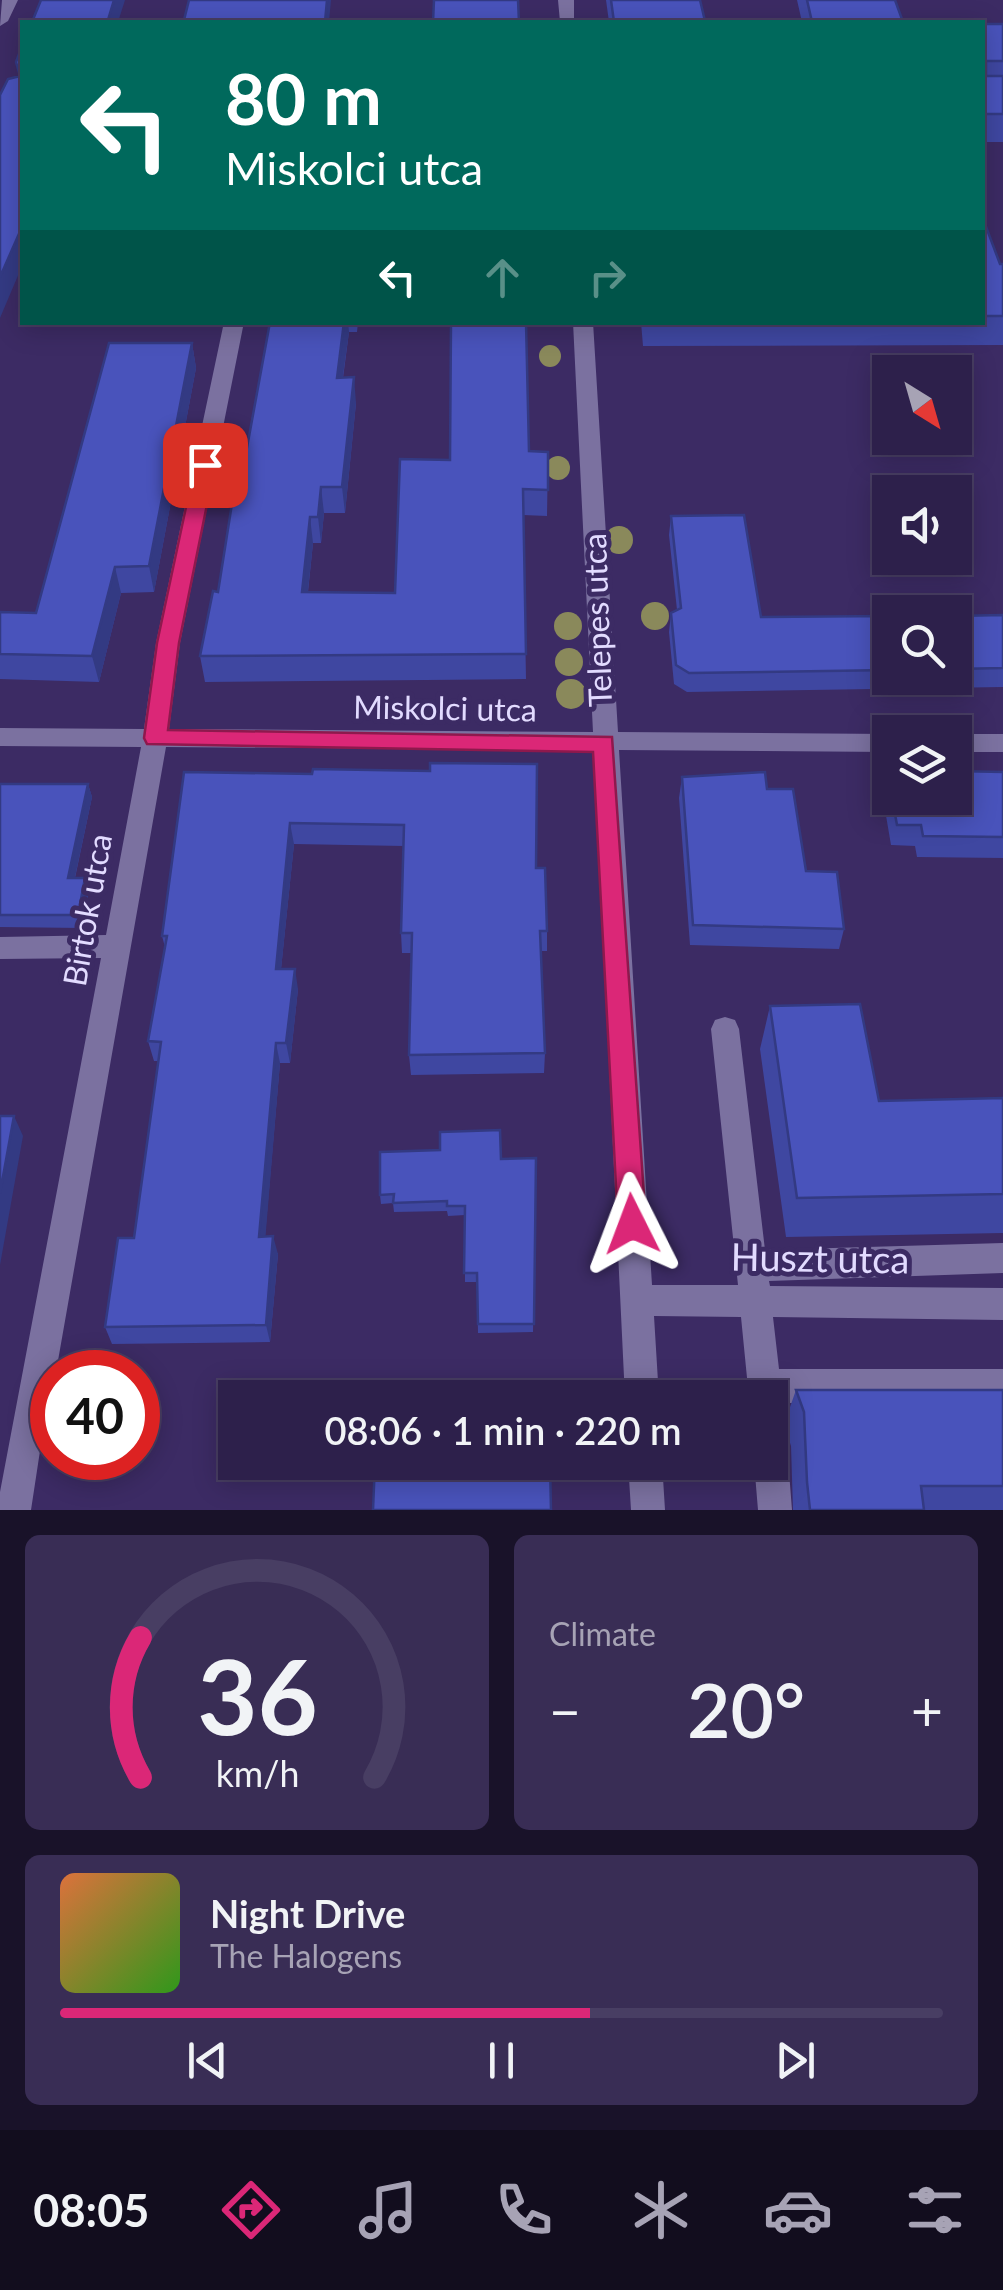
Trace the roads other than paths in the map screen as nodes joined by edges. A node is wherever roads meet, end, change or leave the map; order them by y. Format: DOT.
graph roads {
  1 [pos="10,0"];
  2 [pos="0,21"];
  3 [pos="233,325"];
  4 [pos="583,325"];
  5 [pos="0,737"];
  6 [pos="155,738"];
  7 [pos="604,743"];
  8 [pos="872,743"];
  9 [pos="972,743"];
  10 [pos="1003,744"];
  11 [pos="118,946"];
  12 [pos="0,948"];
  13 [pos="725,1029"];
  14 [pos="1003,1258"];
  15 [pos="754,1266"];
  16 [pos="636,1300"];
  17 [pos="756,1301"];
  18 [pos="1003,1304"];
  19 [pos="641,1380"];
  20 [pos="765,1380"];
  21 [pos="1003,1386"];
  22 [pos="788,1391"];
  23 [pos="647,1480"];
  24 [pos="773,1480"];
  25 [pos="14,1510"];
  26 [pos="648,1510"];
  27 [pos="775,1510"];
  1 -- 2 [label="street"];
  3 -- 6 [label="street, Birtok utca"];
  4 -- 7 [label="street, Telepes utca"];
  5 -- 6 [label="street, Miskolci utca"];
  6 -- 7 [label="street, Miskolci utca"];
  6 -- 11 [label="street, Birtok utca"];
  7 -- 8 [label="street, Miskolci utca"];
  7 -- 16 [label="street, Telepes utca"];
  9 -- 10 [label="street"];
  11 -- 12 [label="street"];
  11 -- 25 [label="street, Birtok utca"];
  13 -- 15 [label="street"];
  14 -- 15 [label="street, Huszt utca"];
  15 -- 17 [label="street"];
  16 -- 17 [label="street, Huszt utca"];
  16 -- 19 [label="street, Telepes utca"];
  17 -- 18 [label="street, Huszt utca"];
  17 -- 20 [label="street"];
  21 -- 22 [label="street"];
  23 -- 26 [label="street"];
  24 -- 27 [label="street"];
}
